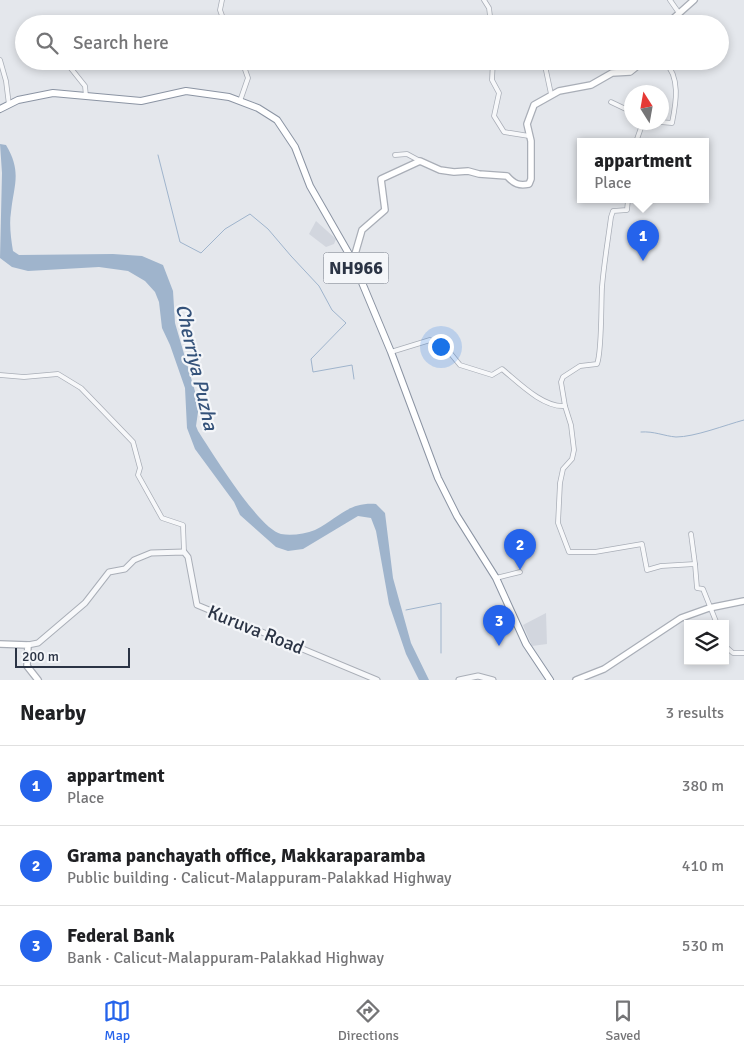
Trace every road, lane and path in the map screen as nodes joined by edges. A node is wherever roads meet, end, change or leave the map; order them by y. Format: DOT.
graph roads {
  1 [pos="222,0"];
  2 [pos="484,0"];
  3 [pos="670,0"];
  4 [pos="694,0"];
  5 [pos="679,13"];
  6 [pos="222,15"];
  7 [pos="490,15"];
  8 [pos="0,60"];
  9 [pos="72,70"];
  10 [pos="245,70"];
  11 [pos="493,70"];
  12 [pos="546,70"];
  13 [pos="632,70"];
  14 [pos="668,70"];
  15 [pos="550,94"];
  16 [pos="86,96"];
  17 [pos="240,102"];
  18 [pos="611,102"];
  19 [pos="9,105"];
  20 [pos="624,108"];
  21 [pos="0,109"];
  22 [pos="669,123"];
  23 [pos="529,136"];
  24 [pos="395,155"];
  25 [pos="420,161"];
  26 [pos="628,203"];
  27 [pos="353,261"];
  28 [pos="391,352"];
  29 [pos="0,375"];
  30 [pos="565,406"];
  31 [pos="691,534"];
  32 [pos="184,552"];
  33 [pos="695,564"];
  34 [pos="520,572"];
  35 [pos="496,578"];
  36 [pos="744,601"];
  37 [pos="709,608"];
  38 [pos="716,620"];
  39 [pos="0,644"];
  40 [pos="28,646"];
  41 [pos="729,650"];
  42 [pos="744,653"];
  43 [pos="38,680"];
  44 [pos="377,680"];
  45 [pos="459,680"];
  46 [pos="493,680"];
  47 [pos="550,680"];
  48 [pos="576,680"];
  1 -- 6 [label="street"];
  2 -- 7 [label="street"];
  3 -- 5 [label="street"];
  4 -- 5 [label="main road"];
  8 -- 19 [label="street"];
  9 -- 16 [label="street"];
  10 -- 17 [label="street"];
  11 -- 23 [label="street"];
  12 -- 15 [label="street"];
  13 -- 15 [label="main road"];
  14 -- 22 [label="street"];
  15 -- 23 [label="main road"];
  16 -- 17 [label="highway, NH966"];
  16 -- 19 [label="highway, NH966"];
  17 -- 27 [label="highway, NH966"];
  18 -- 20 [label="street"];
  19 -- 21 [label="highway, NH966"];
  23 -- 25 [label="main road"];
  24 -- 25 [label="street"];
  25 -- 27 [label="main road"];
  26 -- 30 [label="street"];
  27 -- 28 [label="highway, NH966"];
  28 -- 30 [label="street"];
  28 -- 35 [label="highway, NH966"];
  29 -- 32 [label="street"];
  30 -- 33 [label="street"];
  31 -- 33 [label="street"];
  32 -- 40 [label="street"];
  32 -- 44 [label="street, Kuruva Road"];
  33 -- 37 [label="street"];
  34 -- 35 [label="street"];
  35 -- 47 [label="highway, NH966"];
  36 -- 37 [label="main road"];
  37 -- 38 [label="street"];
  37 -- 48 [label="main road"];
  39 -- 40 [label="main road"];
  40 -- 43 [label="main road"];
  41 -- 42 [label="street"];
  45 -- 46 [label="street"];
}
